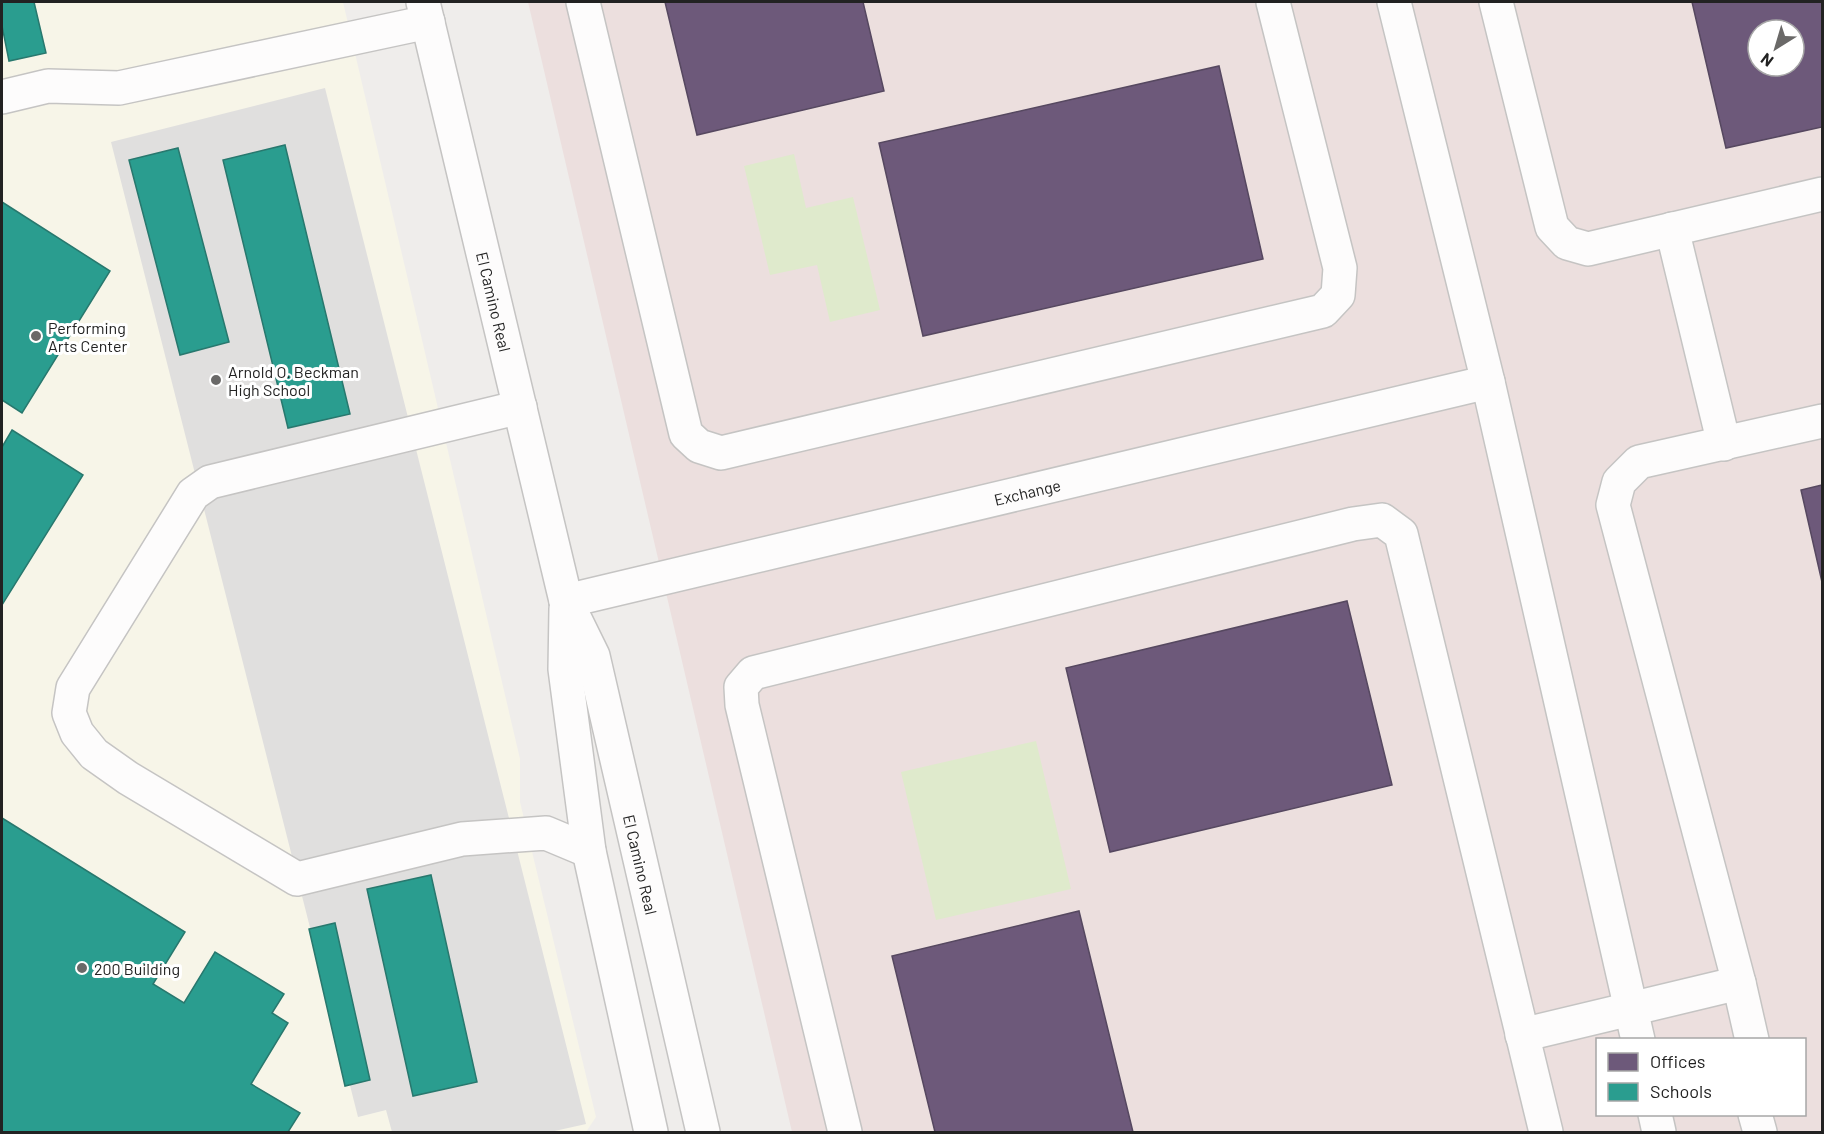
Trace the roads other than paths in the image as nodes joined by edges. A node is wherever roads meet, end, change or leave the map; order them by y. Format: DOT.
graph roads {
  1 [pos="583,2"];
  2 [pos="1273,2"];
  3 [pos="1394,2"];
  4 [pos="1496,2"];
  5 [pos="425,12"];
  6 [pos="2,98"];
  7 [pos="1822,194"];
  8 [pos="1672,229"];
  9 [pos="1488,382"];
  10 [pos="520,407"];
  11 [pos="1822,421"];
  12 [pos="1724,444"];
  13 [pos="566,602"];
  14 [pos="589,851"];
  15 [pos="1739,983"];
  16 [pos="1634,1024"];
  17 [pos="1522,1035"];
  18 [pos="1752,1038"];
  19 [pos="1655,1116"];
  20 [pos="1756,1116"];
  21 [pos="651,1132"];
  22 [pos="703,1132"];
  23 [pos="844,1132"];
  24 [pos="1546,1132"];
  25 [pos="1659,1132"];
  26 [pos="1760,1132"];
  1 -- 2 [label="street"];
  3 -- 9 [label="street"];
  4 -- 8 [label="street"];
  5 -- 6 [label="street"];
  5 -- 10 [label="street, El Camino Real"];
  7 -- 8 [label="street"];
  8 -- 12 [label="street"];
  9 -- 13 [label="street, Exchange"];
  9 -- 16 [label="street"];
  10 -- 13 [label="street, El Camino Real"];
  10 -- 14 [label="street"];
  11 -- 12 [label="street"];
  12 -- 15 [label="street"];
  13 -- 14 [label="street, El Camino Real"];
  13 -- 22 [label="street, El Camino Real"];
  14 -- 21 [label="street, El Camino Real"];
  15 -- 16 [label="street"];
  15 -- 18 [label="street"];
  16 -- 17 [label="street"];
  17 -- 23 [label="street"];
  17 -- 24 [label="street"];
  19 -- 25 [label="street"];
  20 -- 26 [label="street"];
}
